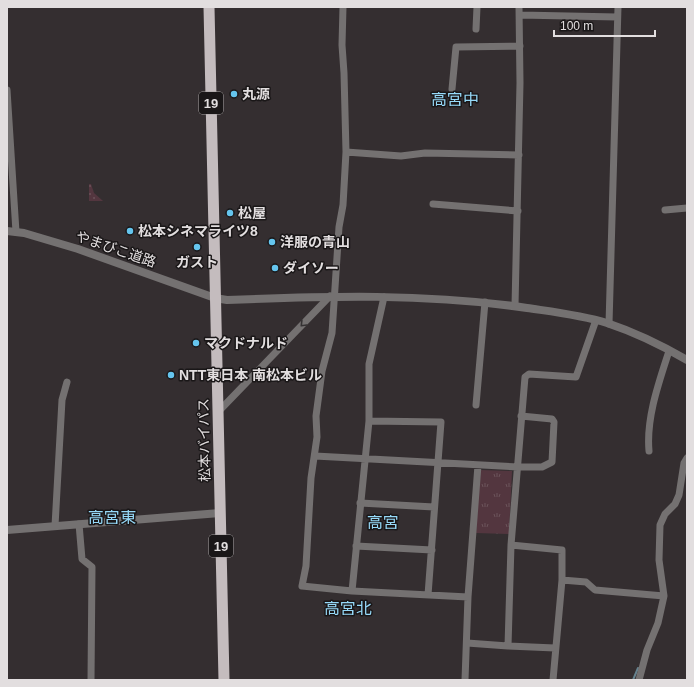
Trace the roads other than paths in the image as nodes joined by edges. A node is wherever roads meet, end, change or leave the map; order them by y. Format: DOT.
graph roads {
  1 [pos="209,7"];
  2 [pos="343,7"];
  3 [pos="478,7"];
  4 [pos="520,7"];
  5 [pos="618,7"];
  6 [pos="520,16"];
  7 [pos="617,17"];
  8 [pos="476,29"];
  9 [pos="520,46"];
  10 [pos="452,89"];
  11 [pos="7,90"];
  12 [pos="346,152"];
  13 [pos="519,155"];
  14 [pos="433,204"];
  15 [pos="687,208"];
  16 [pos="665,210"];
  17 [pos="518,211"];
  18 [pos="7,231"];
  19 [pos="16,232"];
  20 [pos="332,296"];
  21 [pos="384,297"];
  22 [pos="215,298"];
  23 [pos="485,302"];
  24 [pos="515,306"];
  25 [pos="596,320"];
  26 [pos="609,324"];
  27 [pos="669,350"];
  28 [pos="687,360"];
  29 [pos="67,382"];
  30 [pos="476,405"];
  31 [pos="218,412"];
  32 [pos="521,416"];
  33 [pos="368,421"];
  34 [pos="649,451"];
  35 [pos="315,456"];
  36 [pos="687,458"];
  37 [pos="364,459"];
  38 [pos="438,463"];
  39 [pos="478,465"];
  40 [pos="518,467"];
  41 [pos="360,502"];
  42 [pos="434,507"];
  43 [pos="220,513"];
  44 [pos="79,524"];
  45 [pos="56,526"];
  46 [pos="7,530"];
  47 [pos="356,546"];
  48 [pos="511,546"];
  49 [pos="432,550"];
  50 [pos="562,580"];
  51 [pos="352,591"];
  52 [pos="428,595"];
  53 [pos="664,596"];
  54 [pos="468,597"];
  55 [pos="467,643"];
  56 [pos="508,646"];
  57 [pos="555,648"];
  58 [pos="91,680"];
  59 [pos="224,680"];
  60 [pos="465,680"];
  61 [pos="553,680"];
  62 [pos="639,680"];
  1 -- 22 [label="highway, 松本バイパス / 19"];
  2 -- 12 [label="street"];
  3 -- 8 [label="street"];
  4 -- 6 [label="street"];
  5 -- 7 [label="street"];
  6 -- 7 [label="street"];
  6 -- 9 [label="street"];
  7 -- 26 [label="street"];
  9 -- 10 [label="street"];
  9 -- 13 [label="street"];
  11 -- 19 [label="street"];
  12 -- 13 [label="street"];
  12 -- 20 [label="street"];
  13 -- 17 [label="street"];
  14 -- 17 [label="street"];
  15 -- 16 [label="street"];
  17 -- 24 [label="street"];
  18 -- 19 [label="street, やまびこ道路"];
  19 -- 22 [label="street, やまびこ道路"];
  20 -- 21 [label="street, やまびこ道路"];
  20 -- 22 [label="street, やまびこ道路"];
  20 -- 31 [label="street, one-way"];
  20 -- 35 [label="street"];
  21 -- 23 [label="street, やまびこ道路"];
  21 -- 33 [label="street"];
  22 -- 31 [label="highway, 松本バイパス / 19"];
  23 -- 24 [label="street, やまびこ道路"];
  23 -- 30 [label="street"];
  24 -- 25 [label="street, やまびこ道路"];
  25 -- 26 [label="street, やまびこ道路"];
  25 -- 32 [label="street"];
  26 -- 27 [label="street, やまびこ道路"];
  27 -- 28 [label="street, やまびこ道路"];
  27 -- 34 [label="street"];
  29 -- 45 [label="street"];
  31 -- 43 [label="highway, 松本バイパス / 19"];
  32 -- 40 [label="street"];
  32 -- 40 [label="street"];
  33 -- 37 [label="street"];
  33 -- 38 [label="street"];
  35 -- 37 [label="street"];
  35 -- 51 [label="street"];
  36 -- 53 [label="street"];
  37 -- 38 [label="street"];
  37 -- 41 [label="street"];
  38 -- 39 [label="street"];
  38 -- 42 [label="street"];
  39 -- 40 [label="street"];
  39 -- 54 [label="street"];
  40 -- 48 [label="street"];
  41 -- 42 [label="street"];
  41 -- 47 [label="street"];
  42 -- 49 [label="street"];
  43 -- 44 [label="street"];
  43 -- 59 [label="highway, 松本バイパス / 19"];
  44 -- 45 [label="street"];
  44 -- 58 [label="street"];
  45 -- 46 [label="street"];
  47 -- 49 [label="street"];
  47 -- 51 [label="street"];
  48 -- 50 [label="street"];
  48 -- 56 [label="street"];
  49 -- 52 [label="street"];
  50 -- 53 [label="street"];
  50 -- 57 [label="street"];
  51 -- 52 [label="street"];
  52 -- 54 [label="street"];
  53 -- 62 [label="street"];
  54 -- 55 [label="street"];
  55 -- 56 [label="street"];
  55 -- 60 [label="street"];
  56 -- 57 [label="street"];
  57 -- 61 [label="street"];
}
